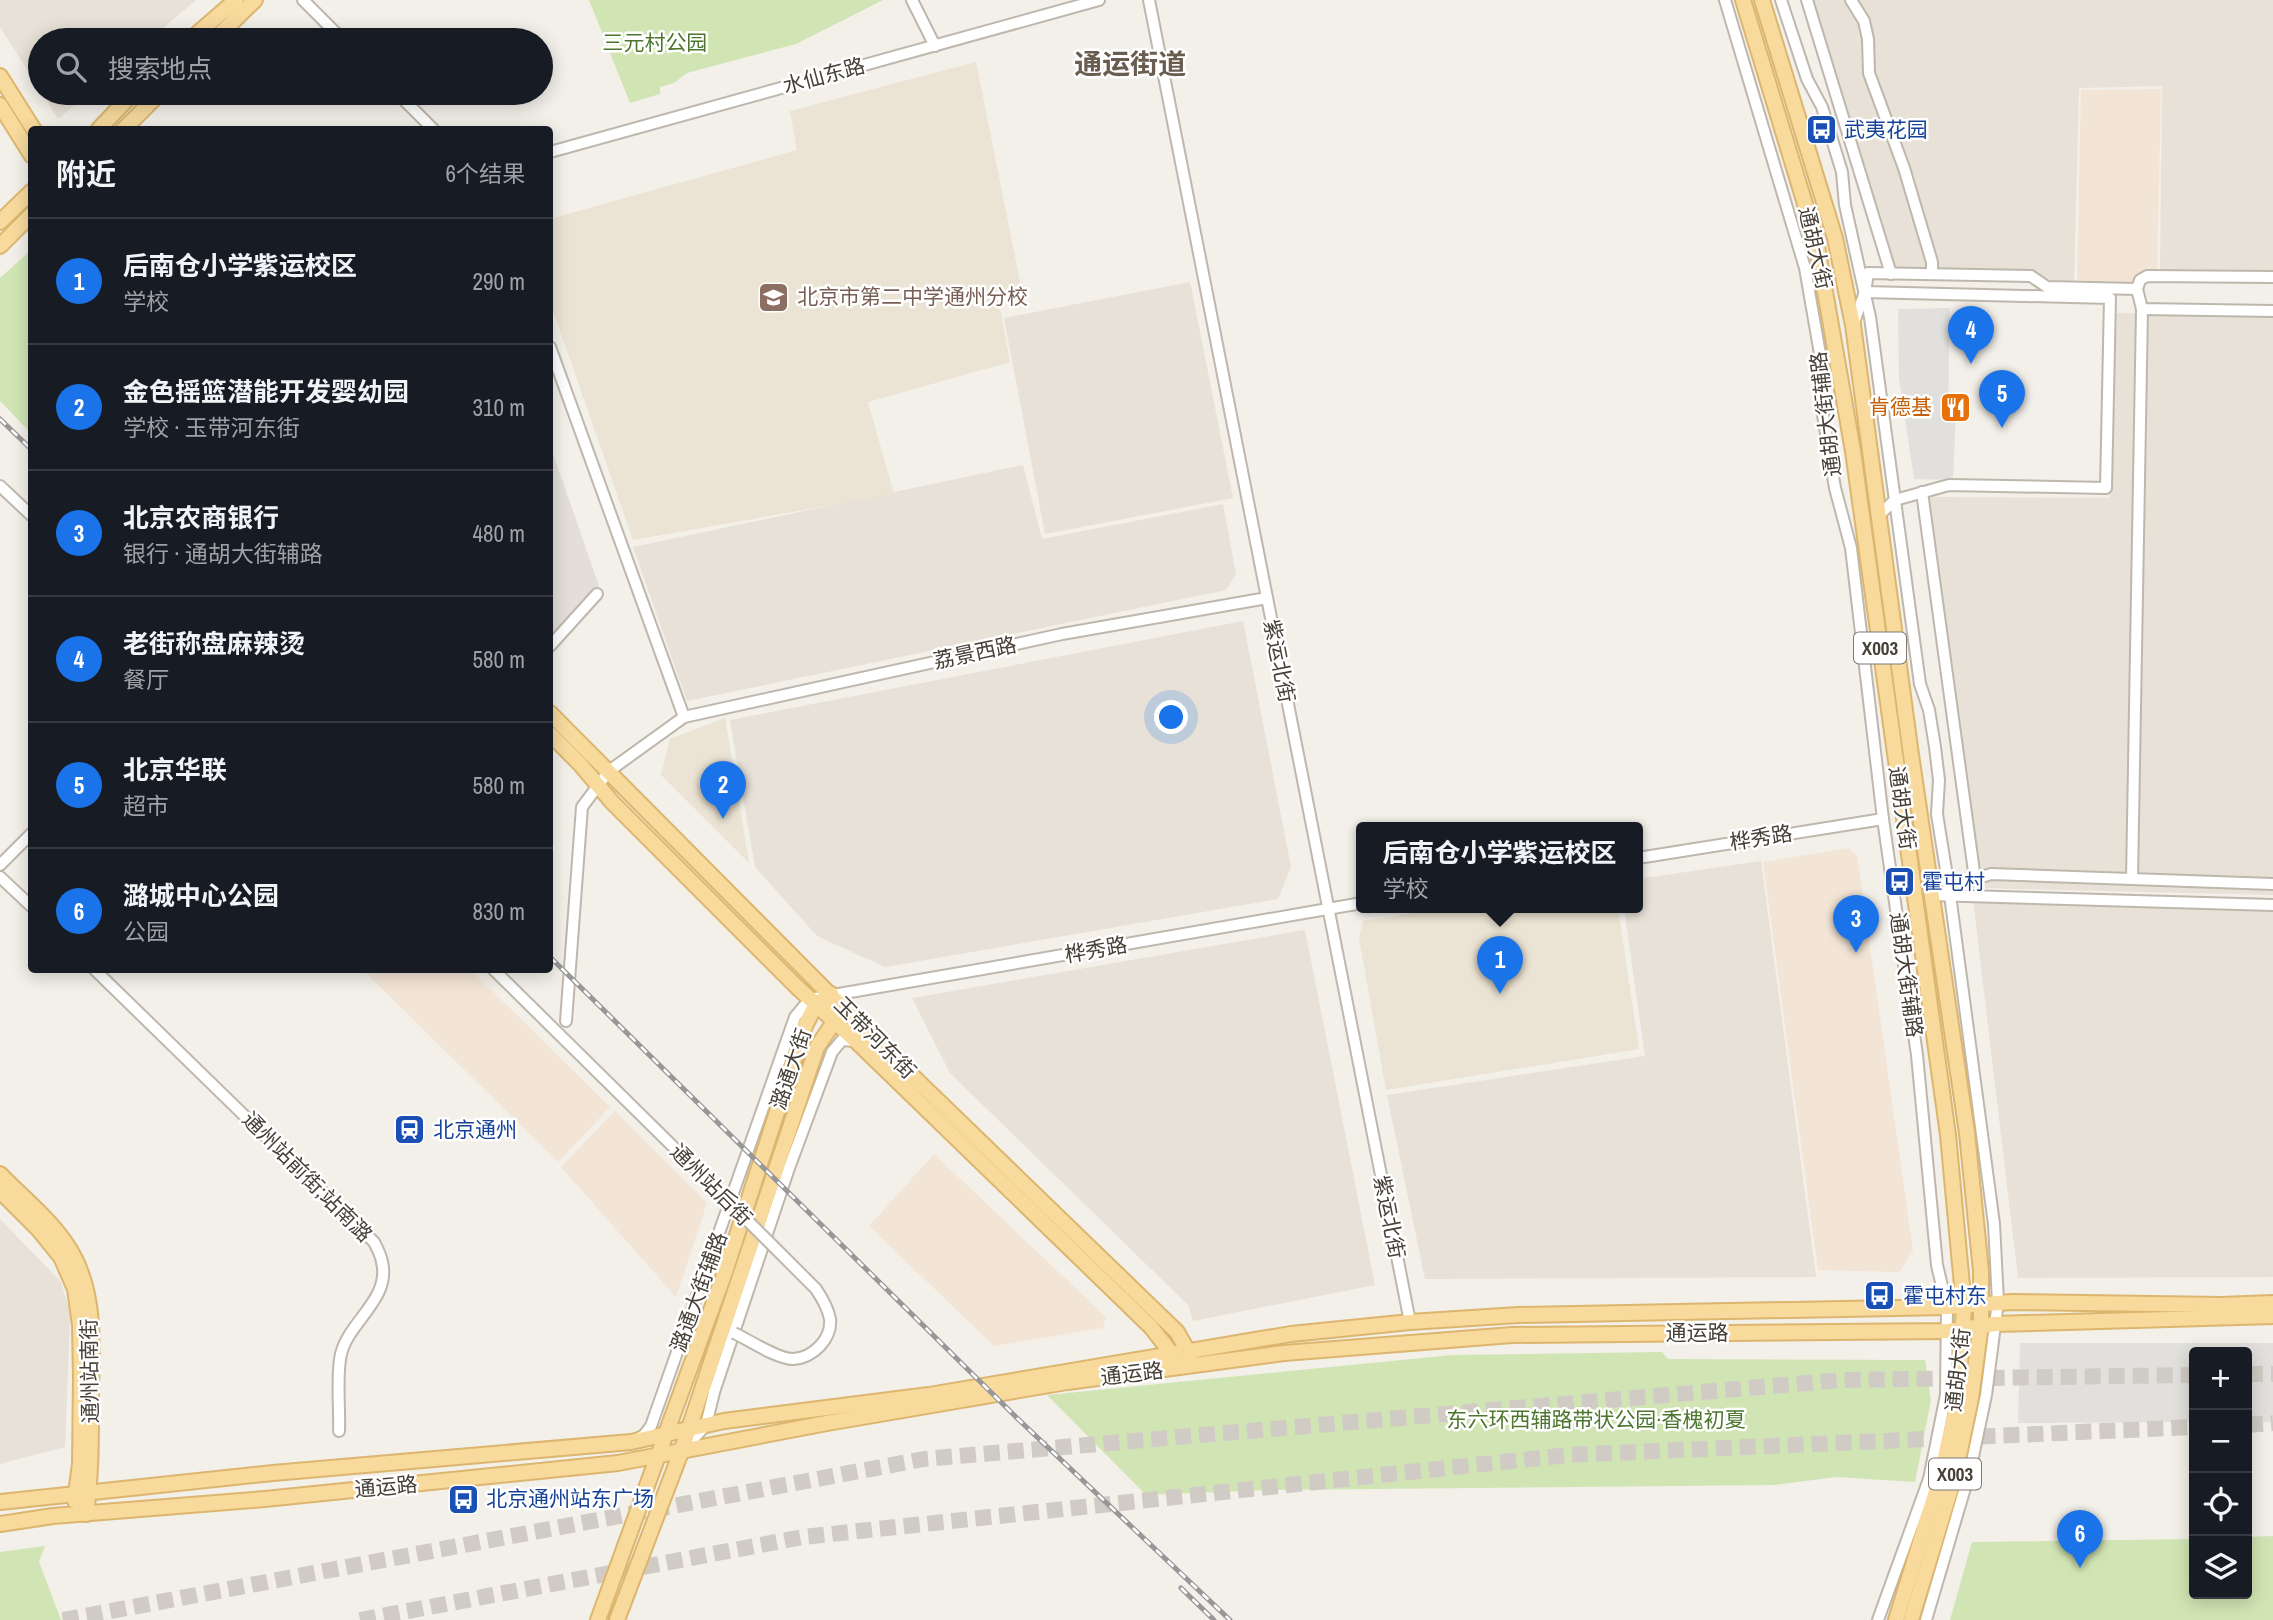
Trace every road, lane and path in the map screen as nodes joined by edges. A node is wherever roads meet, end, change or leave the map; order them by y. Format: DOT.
graph roads {
  1 [pos="236,0"];
  2 [pos="255,0"];
  3 [pos="303,0"];
  4 [pos="912,0"];
  5 [pos="1099,0"];
  6 [pos="1149,0"];
  7 [pos="1725,0"];
  8 [pos="1743,0"];
  9 [pos="1762,0"];
  10 [pos="1781,0"];
  11 [pos="1807,0"];
  12 [pos="1851,0"];
  13 [pos="204,28"];
  14 [pos="226,28"];
  15 [pos="331,28"];
  16 [pos="935,46"];
  17 [pos="0,76"];
  18 [pos="0,105"];
  19 [pos="122,105"];
  20 [pos="148,105"];
  21 [pos="409,105"];
  22 [pos="31,126"];
  23 [pos="102,126"];
  24 [pos="127,126"];
  25 [pos="430,126"];
  26 [pos="28,150"];
  27 [pos="553,151"];
  28 [pos="28,195"];
  29 [pos="28,218"];
  30 [pos="0,222"];
  31 [pos="0,246"];
  32 [pos="1840,260"];
  33 [pos="1863,271"];
  34 [pos="1891,274"];
  35 [pos="1932,274"];
  36 [pos="2273,277"];
  37 [pos="2137,289"];
  38 [pos="1865,292"];
  39 [pos="2142,309"];
  40 [pos="2273,311"];
  41 [pos="1853,325"];
  42 [pos="553,355"];
  43 [pos="0,485"];
  44 [pos="1922,492"];
  45 [pos="1895,500"];
  46 [pos="28,512"];
  47 [pos="1879,515"];
  48 [pos="597,594"];
  49 [pos="1267,598"];
  50 [pos="553,643"];
  51 [pos="553,716"];
  52 [pos="684,717"];
  53 [pos="553,737"];
  54 [pos="609,771"];
  55 [pos="599,785"];
  56 [pos="1883,819"];
  57 [pos="28,837"];
  58 [pos="1643,857"];
  59 [pos="0,865"];
  60 [pos="0,877"];
  61 [pos="1975,879"];
  62 [pos="2132,879"];
  63 [pos="2273,884"];
  64 [pos="1931,895"];
  65 [pos="1950,895"];
  66 [pos="28,903"];
  67 [pos="1356,904"];
  68 [pos="2273,905"];
  69 [pos="1329,909"];
  70 [pos="98,973"];
  71 [pos="497,973"];
  72 [pos="831,994"];
  73 [pos="813,1002"];
  74 [pos="566,1021"];
  75 [pos="834,1022"];
  76 [pos="856,1041"];
  77 [pos="0,1174"];
  78 [pos="0,1191"];
  79 [pos="1998,1302"];
  80 [pos="2273,1303"];
  81 [pos="1980,1304"];
  82 [pos="1947,1307"];
  83 [pos="1964,1307"];
  84 [pos="2221,1311"];
  85 [pos="2273,1315"];
  86 [pos="1410,1322"];
  87 [pos="1988,1324"];
  88 [pos="1964,1328"];
  89 [pos="1948,1331"];
  90 [pos="733,1333"];
  91 [pos="1188,1350"];
  92 [pos="1172,1353"];
  93 [pos="1188,1367"];
  94 [pos="706,1425"];
  95 [pos="689,1430"];
  96 [pos="340,1431"];
  97 [pos="665,1435"];
  98 [pos="631,1442"];
  99 [pos="681,1452"];
  100 [pos="659,1455"];
  101 [pos="82,1492"];
  102 [pos="0,1502"];
  103 [pos="80,1515"];
  104 [pos="0,1524"];
  105 [pos="598,1620"];
  106 [pos="617,1620"];
  107 [pos="1878,1620"];
  108 [pos="1896,1620"];
  109 [pos="1911,1620"];
  110 [pos="1926,1620"];
  1 -- 13 [label="main road"];
  2 -- 14 [label="main road"];
  3 -- 15 [label="street"];
  4 -- 16 [label="street"];
  5 -- 16 [label="street, 水仙东路"];
  6 -- 49 [label="street, 紫运北街"];
  7 -- 56 [label="street, 通胡大街辅路"];
  8 -- 83 [label="main road, 通胡大街 / X003"];
  9 -- 32 [label="main road, 通胡大街 / X003"];
  10 -- 33 [label="street"];
  11 -- 34 [label="street"];
  12 -- 35 [label="street"];
  16 -- 27 [label="street, 水仙东路"];
  17 -- 22 [label="main road"];
  18 -- 26 [label="main road"];
  19 -- 23 [label="main road"];
  20 -- 24 [label="main road"];
  21 -- 25 [label="street"];
  28 -- 30 [label="main road"];
  29 -- 31 [label="main road"];
  32 -- 33 [label="street"];
  32 -- 41 [label="main road, 通胡大街 / X003"];
  33 -- 34 [label="street"];
  33 -- 38 [label="street"];
  34 -- 35 [label="street"];
  35 -- 37 [label="street"];
  36 -- 37 [label="street"];
  37 -- 39 [label="street"];
  38 -- 41 [label="street"];
  38 -- 44 [label="street"];
  38 -- 45 [label="street"];
  39 -- 40 [label="street"];
  39 -- 62 [label="street"];
  41 -- 47 [label="main road, 通胡大街 / X003"];
  42 -- 52 [label="street"];
  43 -- 46 [label="street"];
  44 -- 45 [label="street"];
  44 -- 61 [label="street"];
  45 -- 47 [label="street"];
  45 -- 65 [label="street"];
  47 -- 64 [label="main road, 通胡大街 / X003"];
  48 -- 50 [label="street"];
  49 -- 52 [label="street, 荔景西路"];
  49 -- 69 [label="street, 紫运北街"];
  51 -- 54 [label="main road, 玉带河东街"];
  52 -- 54 [label="street, 荔景西路"];
  53 -- 55 [label="main road, 玉带河东街"];
  54 -- 55 [label="street, 荔景西路"];
  54 -- 72 [label="main road, 玉带河东街"];
  55 -- 73 [label="main road, 玉带河东街"];
  55 -- 74 [label="street, 荔景西路"];
  56 -- 58 [label="street, 桦秀路"];
  56 -- 82 [label="street, 通胡大街辅路"];
  57 -- 59 [label="street"];
  60 -- 66 [label="street"];
  61 -- 62 [label="street"];
  61 -- 65 [label="street"];
  62 -- 63 [label="street"];
  64 -- 65 [label="street"];
  64 -- 81 [label="main road, 通胡大街 / X003"];
  65 -- 68 [label="street"];
  65 -- 79 [label="street"];
  67 -- 69 [label="street, 桦秀路"];
  69 -- 72 [label="street, 桦秀路"];
  69 -- 86 [label="street, 紫运北街"];
  70 -- 96 [label="street, 通州站前街;站南潞"];
  71 -- 90 [label="street, 通州站后街, bridge"];
  72 -- 73 [label="main road, 潞通大街"];
  72 -- 75 [label="main road, 潞通大街"];
  72 -- 91 [label="main road, 玉带河东街"];
  73 -- 75 [label="main road, 玉带河东街"];
  73 -- 97 [label="main road, 潞通大街"];
  73 -- 98 [label="street, 潞通大街辅路"];
  75 -- 76 [label="main road, 玉带河东街"];
  75 -- 95 [label="main road, 潞通大街"];
  76 -- 90 [label="street"];
  76 -- 92 [label="main road, 玉带河东街"];
  77 -- 101 [label="main road, 通州站南街"];
  78 -- 101 [label="main road, 通州站南街"];
  79 -- 81 [label="main road, 通运路"];
  79 -- 84 [label="main road, 通运路"];
  79 -- 87 [label="street"];
  80 -- 84 [label="main road, 通运路"];
  81 -- 83 [label="main road, 通运路"];
  81 -- 87 [label="main road, 通胡大街 / X003"];
  82 -- 83 [label="main road, 通运路"];
  82 -- 86 [label="main road, 通运路"];
  82 -- 89 [label="street, 通胡大街辅路"];
  83 -- 88 [label="main road, 通胡大街 / X003"];
  84 -- 85 [label="main road, 通运路"];
  84 -- 87 [label="main road, 通运路"];
  86 -- 91 [label="main road, 通运路"];
  87 -- 88 [label="main road, 通运路"];
  87 -- 109 [label="main road, 通胡大街 / X003"];
  87 -- 110 [label="street"];
  88 -- 89 [label="main road, 通运路"];
  88 -- 108 [label="main road, 通胡大街 / X003"];
  89 -- 93 [label="main road, 通运路"];
  89 -- 107 [label="street, 通胡大街辅路"];
  90 -- 94 [label="street"];
  91 -- 92 [label="main road, 通运路"];
  91 -- 93 [label="main road, 玉带河东街"];
  92 -- 93 [label="main road, 玉带河东街"];
  92 -- 94 [label="main road, 通运路"];
  93 -- 99 [label="main road, 通运路"];
  94 -- 95 [label="main road, 通运路"];
  94 -- 99 [label="street"];
  95 -- 97 [label="main road, 通运路"];
  95 -- 99 [label="main road, 潞通大街"];
  97 -- 98 [label="main road, 通运路"];
  97 -- 100 [label="main road, 潞通大街"];
  98 -- 101 [label="main road, 通运路"];
  99 -- 100 [label="main road, 通运路"];
  99 -- 106 [label="main road, 潞通大街"];
  100 -- 103 [label="main road, 通运路"];
  100 -- 105 [label="main road, 潞通大街"];
  101 -- 102 [label="main road, 通运路"];
  101 -- 103 [label="main road, 通州站南街"];
  103 -- 104 [label="main road, 通运路"];
}
